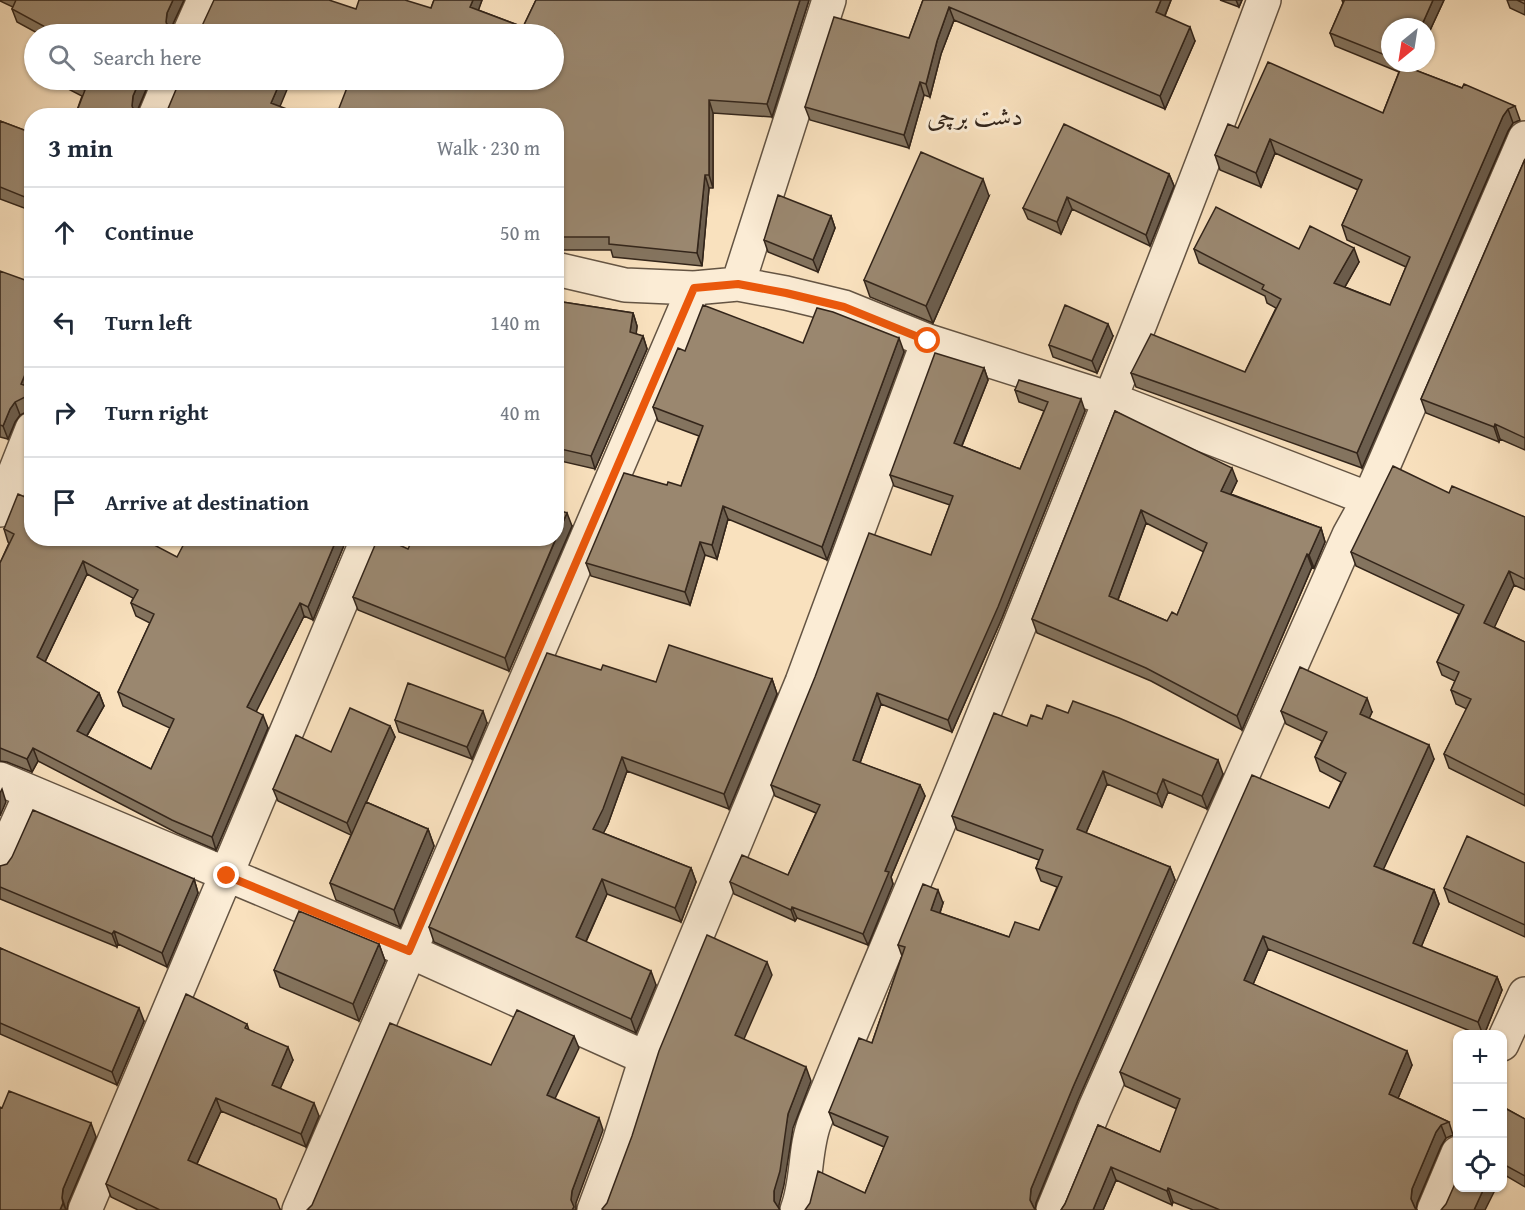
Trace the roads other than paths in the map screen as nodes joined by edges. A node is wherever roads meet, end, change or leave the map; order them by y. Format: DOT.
graph roads {
  1 [pos="204,0"];
  2 [pos="829,0"];
  3 [pos="1264,0"];
  4 [pos="193,24"];
  5 [pos="166,90"];
  6 [pos="158,108"];
  7 [pos="1525,138"];
  8 [pos="564,271"];
  9 [pos="738,284"];
  10 [pos="694,288"];
  11 [pos="928,341"];
  12 [pos="1110,399"];
  13 [pos="24,449"];
  14 [pos="1369,499"];
  15 [pos="0,510"];
  16 [pos="365,546"];
  17 [pos="0,779"];
  18 [pos="31,793"];
  19 [pos="0,862"];
  20 [pos="227,876"];
  21 [pos="409,951"];
  22 [pos="1525,994"];
  23 [pos="1507,1035"];
  24 [pos="646,1058"];
  25 [pos="1453,1165"];
  26 [pos="85,1210"];
  27 [pos="299,1210"];
  28 [pos="594,1210"];
  29 [pos="797,1210"];
  30 [pos="1053,1210"];
  31 [pos="1434,1210"];
  1 -- 4 [label="street"];
  2 -- 9 [label="street"];
  3 -- 12 [label="street"];
  5 -- 6 [label="street"];
  7 -- 14 [label="street"];
  8 -- 10 [label="street"];
  9 -- 10 [label="street"];
  9 -- 11 [label="street"];
  10 -- 21 [label="street"];
  11 -- 12 [label="street"];
  11 -- 24 [label="street"];
  12 -- 14 [label="street"];
  12 -- 29 [label="street"];
  13 -- 15 [label="street"];
  14 -- 30 [label="street"];
  16 -- 20 [label="street"];
  17 -- 18 [label="street"];
  18 -- 19 [label="street"];
  18 -- 20 [label="street"];
  20 -- 21 [label="street"];
  20 -- 26 [label="street"];
  21 -- 24 [label="street"];
  21 -- 27 [label="street"];
  22 -- 23 [label="street"];
  24 -- 28 [label="street"];
  25 -- 31 [label="street"];
}
